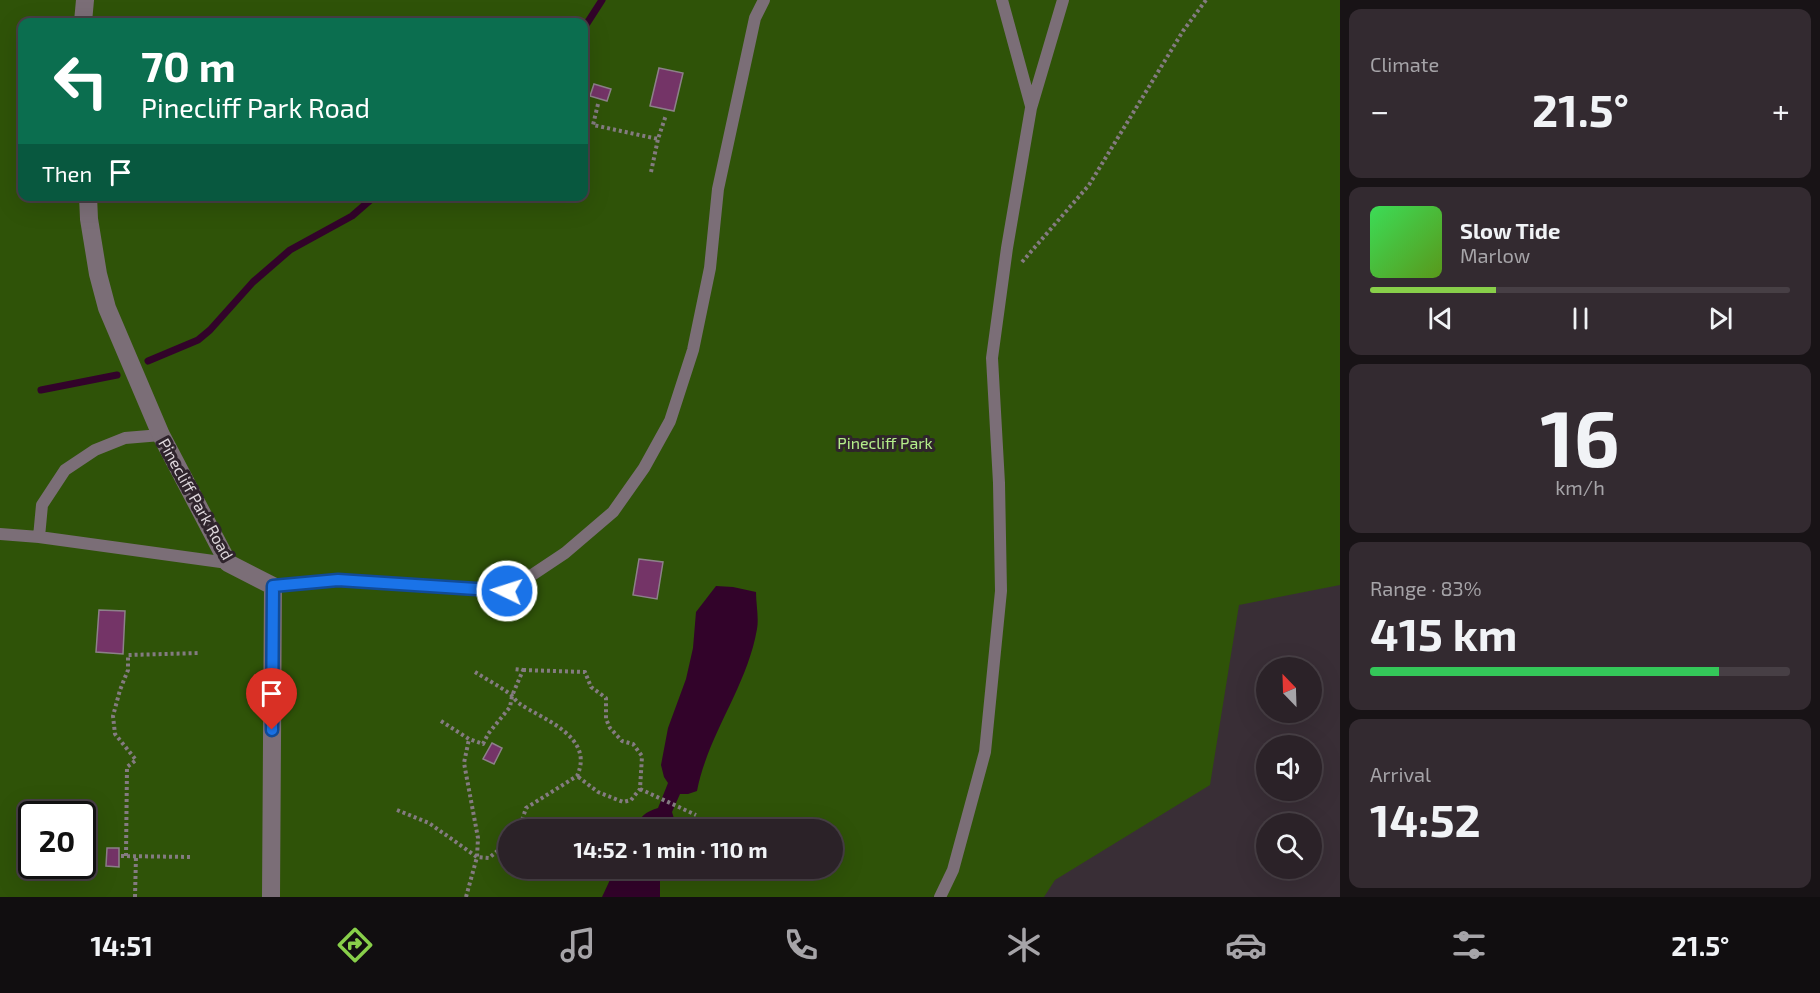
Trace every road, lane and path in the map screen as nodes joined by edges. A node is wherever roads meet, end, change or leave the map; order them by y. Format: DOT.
graph roads {
  1 [pos="85,0"];
  2 [pos="765,0"];
  3 [pos="1002,0"];
  4 [pos="1063,0"];
  5 [pos="1206,0"];
  6 [pos="83,18"];
  7 [pos="598,104"];
  8 [pos="1031,108"];
  9 [pos="666,115"];
  10 [pos="658,139"];
  11 [pos="651,172"];
  12 [pos="88,201"];
  13 [pos="1002,283"];
  14 [pos="161,435"];
  15 [pos="0,534"];
  16 [pos="39,537"];
  17 [pos="228,564"];
  18 [pos="273,586"];
  19 [pos="199,653"];
  20 [pos="513,669"];
  21 [pos="523,669"];
  22 [pos="475,672"];
  23 [pos="512,696"];
  24 [pos="441,721"];
  25 [pos="469,739"];
  26 [pos="577,776"];
  27 [pos="640,789"];
  28 [pos="397,810"];
  29 [pos="696,815"];
  30 [pos="522,819"];
  31 [pos="498,850"];
  32 [pos="136,856"];
  33 [pos="191,857"];
  34 [pos="477,857"];
  35 [pos="135,897"];
  36 [pos="271,897"];
  37 [pos="466,897"];
  38 [pos="940,897"];
  1 -- 6 [label="street"];
  2 -- 18 [label="lane"];
  3 -- 8 [label="lane"];
  4 -- 8 [label="lane"];
  5 -- 13 [label="path"];
  7 -- 10 [label="path"];
  8 -- 13 [label="lane"];
  9 -- 10 [label="path"];
  10 -- 11 [label="path"];
  12 -- 14 [label="street, Pinecliff Park Road"];
  13 -- 38 [label="lane"];
  14 -- 16 [label="lane"];
  14 -- 17 [label="street, Pinecliff Park Road"];
  15 -- 16 [label="lane"];
  16 -- 17 [label="lane"];
  17 -- 18 [label="street, Pinecliff Park Road"];
  18 -- 36 [label="street"];
  19 -- 32 [label="path"];
  20 -- 21 [label="path"];
  21 -- 23 [label="path"];
  21 -- 27 [label="path"];
  22 -- 23 [label="path"];
  23 -- 25 [label="path"];
  23 -- 26 [label="path"];
  24 -- 25 [label="path"];
  25 -- 34 [label="path"];
  26 -- 27 [label="path"];
  26 -- 30 [label="path"];
  27 -- 29 [label="path"];
  28 -- 34 [label="path"];
  31 -- 34 [label="path"];
  32 -- 33 [label="path"];
  32 -- 35 [label="path"];
  34 -- 37 [label="path"];
}
